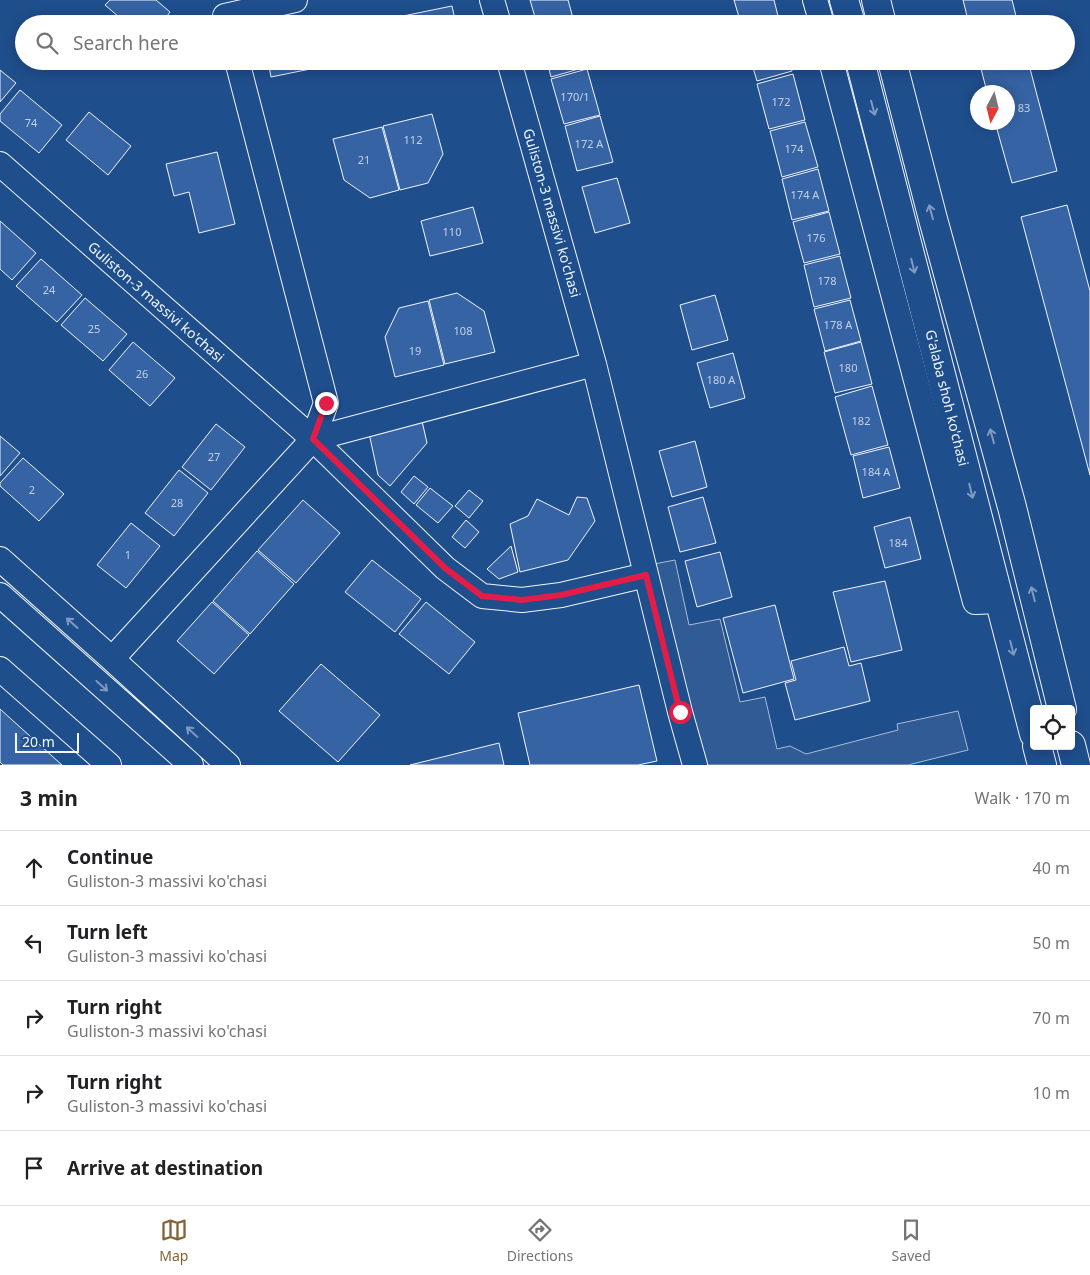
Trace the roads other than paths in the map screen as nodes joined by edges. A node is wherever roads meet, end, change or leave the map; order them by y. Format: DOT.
graph roads {
  1 [pos="295,0"];
  2 [pos="492,0"];
  3 [pos="815,0"];
  4 [pos="844,0"];
  5 [pos="876,0"];
  6 [pos="223,13"];
  7 [pos="496,15"];
  8 [pos="819,15"];
  9 [pos="848,15"];
  10 [pos="880,15"];
  11 [pos="239,70"];
  12 [pos="512,70"];
  13 [pos="834,70"];
  14 [pos="862,70"];
  15 [pos="894,70"];
  16 [pos="0,164"];
  17 [pos="594,364"];
  18 [pos="313,439"];
  19 [pos="0,559"];
  20 [pos="646,575"];
  21 [pos="0,595"];
  22 [pos="999,601"];
  23 [pos="112,658"];
  24 [pos="0,669"];
  25 [pos="1061,705"];
  26 [pos="1030,719"];
  27 [pos="1038,750"];
  28 [pos="1072,750"];
  29 [pos="110,765"];
  30 [pos="191,765"];
  31 [pos="228,765"];
  32 [pos="694,765"];
  33 [pos="1042,765"];
  34 [pos="1076,765"];
  1 -- 6 [label="street"];
  2 -- 7 [label="street"];
  3 -- 8 [label="street"];
  4 -- 9 [label="main road"];
  5 -- 10 [label="main road"];
  11 -- 18 [label="street"];
  12 -- 17 [label="street, Guliston-3 massivi ko'chasi"];
  13 -- 22 [label="street"];
  14 -- 22 [label="main road, G'alaba shoh ko'chasi, one-way"];
  25 -- 15 [label="main road, one-way"];
  16 -- 18 [label="street, Guliston-3 massivi ko'chasi"];
  17 -- 18 [label="street"];
  17 -- 20 [label="street, Guliston-3 massivi ko'chasi"];
  18 -- 20 [label="street, Guliston-3 massivi ko'chasi"];
  18 -- 23 [label="street"];
  23 -- 19 [label="street, one-way"];
  20 -- 32 [label="street, Guliston-3 massivi ko'chasi"];
  21 -- 30 [label="street, one-way"];
  22 -- 26 [label="main road, G'alaba shoh ko'chasi, one-way"];
  31 -- 23 [label="street, one-way"];
  24 -- 29 [label="street"];
  27 -- 33 [label="main road"];
  28 -- 34 [label="main road"];
}
